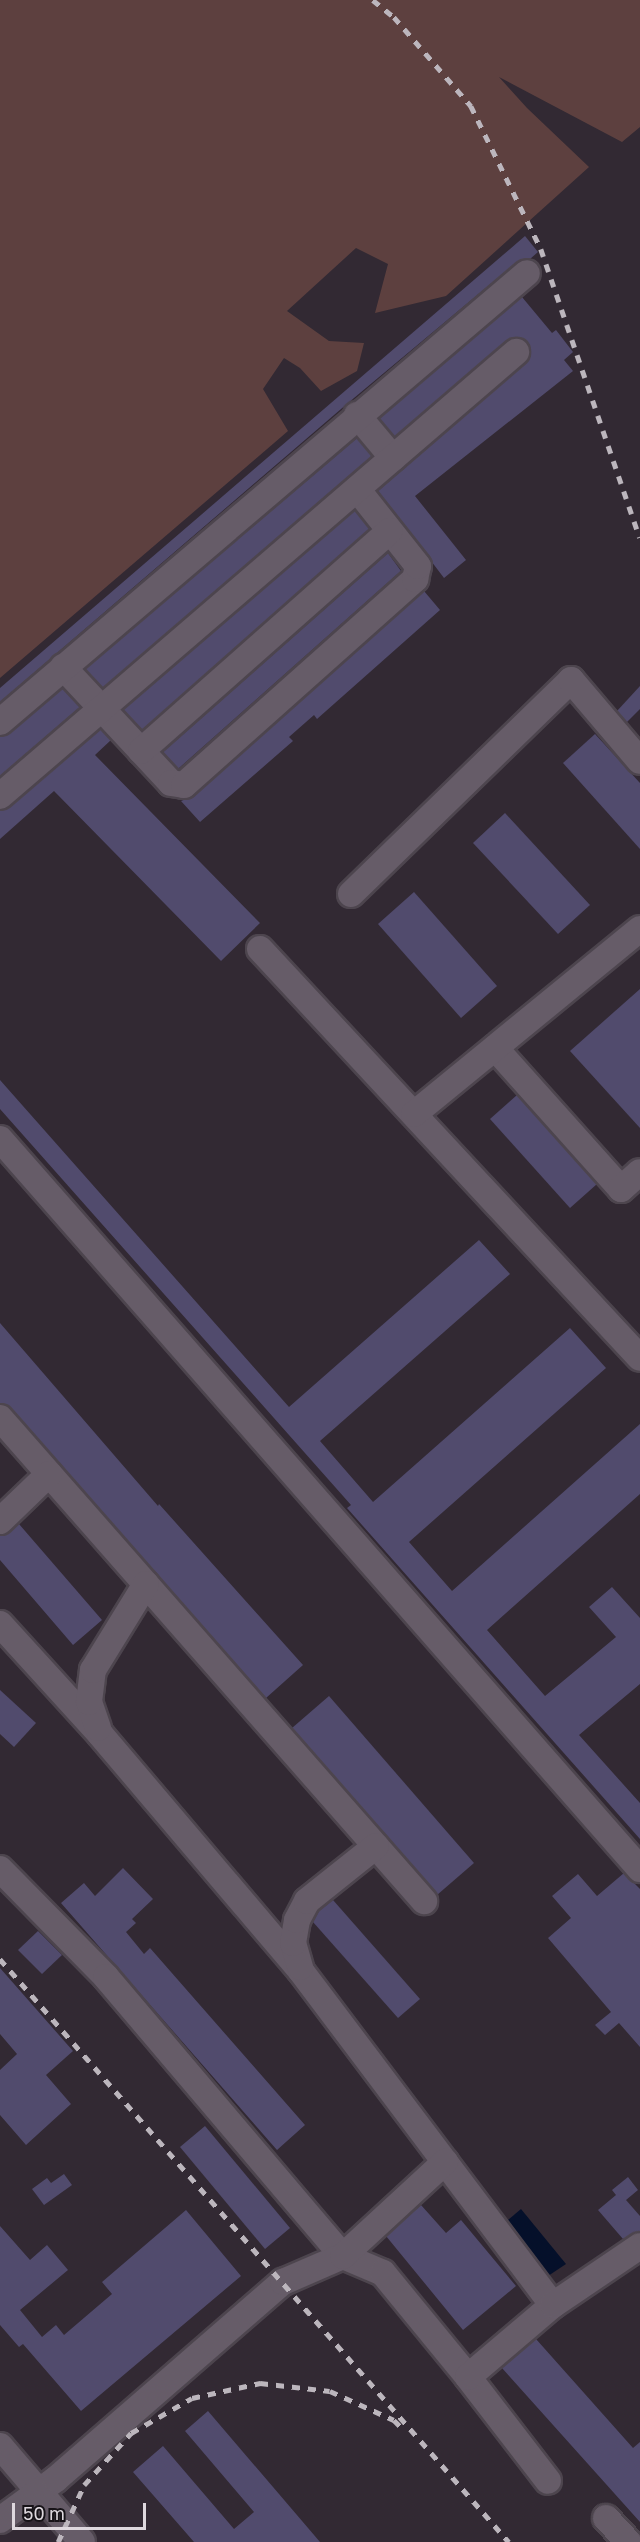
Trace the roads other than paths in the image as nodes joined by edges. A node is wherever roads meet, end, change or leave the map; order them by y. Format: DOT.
graph roads {
  1 [pos="527,273"];
  2 [pos="516,351"];
  3 [pos="357,415"];
  4 [pos="393,458"];
  5 [pos="357,489"];
  6 [pos="390,531"];
  7 [pos="63,667"];
  8 [pos="101,709"];
  9 [pos="0,722"];
  10 [pos="141,751"];
  11 [pos="640,761"];
  12 [pos="0,796"];
  13 [pos="351,894"];
  14 [pos="640,929"];
  15 [pos="260,949"];
  16 [pos="495,1048"];
  17 [pos="414,1114"];
  18 [pos="0,1139"];
  19 [pos="640,1172"];
  20 [pos="640,1358"];
  21 [pos="0,1418"];
  22 [pos="49,1474"];
  23 [pos="0,1521"];
  24 [pos="146,1584"];
  25 [pos="0,1624"];
  26 [pos="100,1734"];
  27 [pos="376,1846"];
  28 [pos="0,1869"];
  29 [pos="640,1869"];
  30 [pos="424,1901"];
  31 [pos="301,1971"];
  32 [pos="445,2162"];
  33 [pos="640,2246"];
  34 [pos="343,2256"];
  35 [pos="553,2305"];
  36 [pos="468,2376"];
  37 [pos="0,2446"];
  38 [pos="548,2481"];
  39 [pos="40,2492"];
  40 [pos="606,2518"];
  41 [pos="0,2520"];
  42 [pos="82,2542"];
  43 [pos="628,2542"];
  1 -- 3 [label="street"];
  2 -- 4 [label="street"];
  3 -- 4 [label="street"];
  3 -- 7 [label="street"];
  4 -- 5 [label="street"];
  5 -- 6 [label="street"];
  5 -- 8 [label="street"];
  6 -- 10 [label="street"];
  6 -- 10 [label="street"];
  7 -- 8 [label="street"];
  7 -- 9 [label="street"];
  8 -- 10 [label="street"];
  8 -- 12 [label="street"];
  11 -- 13 [label="street"];
  14 -- 16 [label="street"];
  15 -- 17 [label="street"];
  16 -- 17 [label="street"];
  16 -- 19 [label="street"];
  17 -- 20 [label="street"];
  18 -- 29 [label="street"];
  21 -- 22 [label="street"];
  22 -- 23 [label="street"];
  22 -- 24 [label="street"];
  24 -- 26 [label="street"];
  24 -- 27 [label="street"];
  25 -- 26 [label="street"];
  26 -- 31 [label="street"];
  27 -- 30 [label="street"];
  27 -- 31 [label="street"];
  28 -- 34 [label="street"];
  31 -- 32 [label="street"];
  32 -- 34 [label="street"];
  32 -- 35 [label="street"];
  33 -- 35 [label="street"];
  34 -- 36 [label="street"];
  34 -- 39 [label="street"];
  35 -- 36 [label="street"];
  36 -- 38 [label="street"];
  37 -- 39 [label="street"];
  39 -- 41 [label="street"];
  39 -- 42 [label="street"];
  40 -- 43 [label="street"];
}
